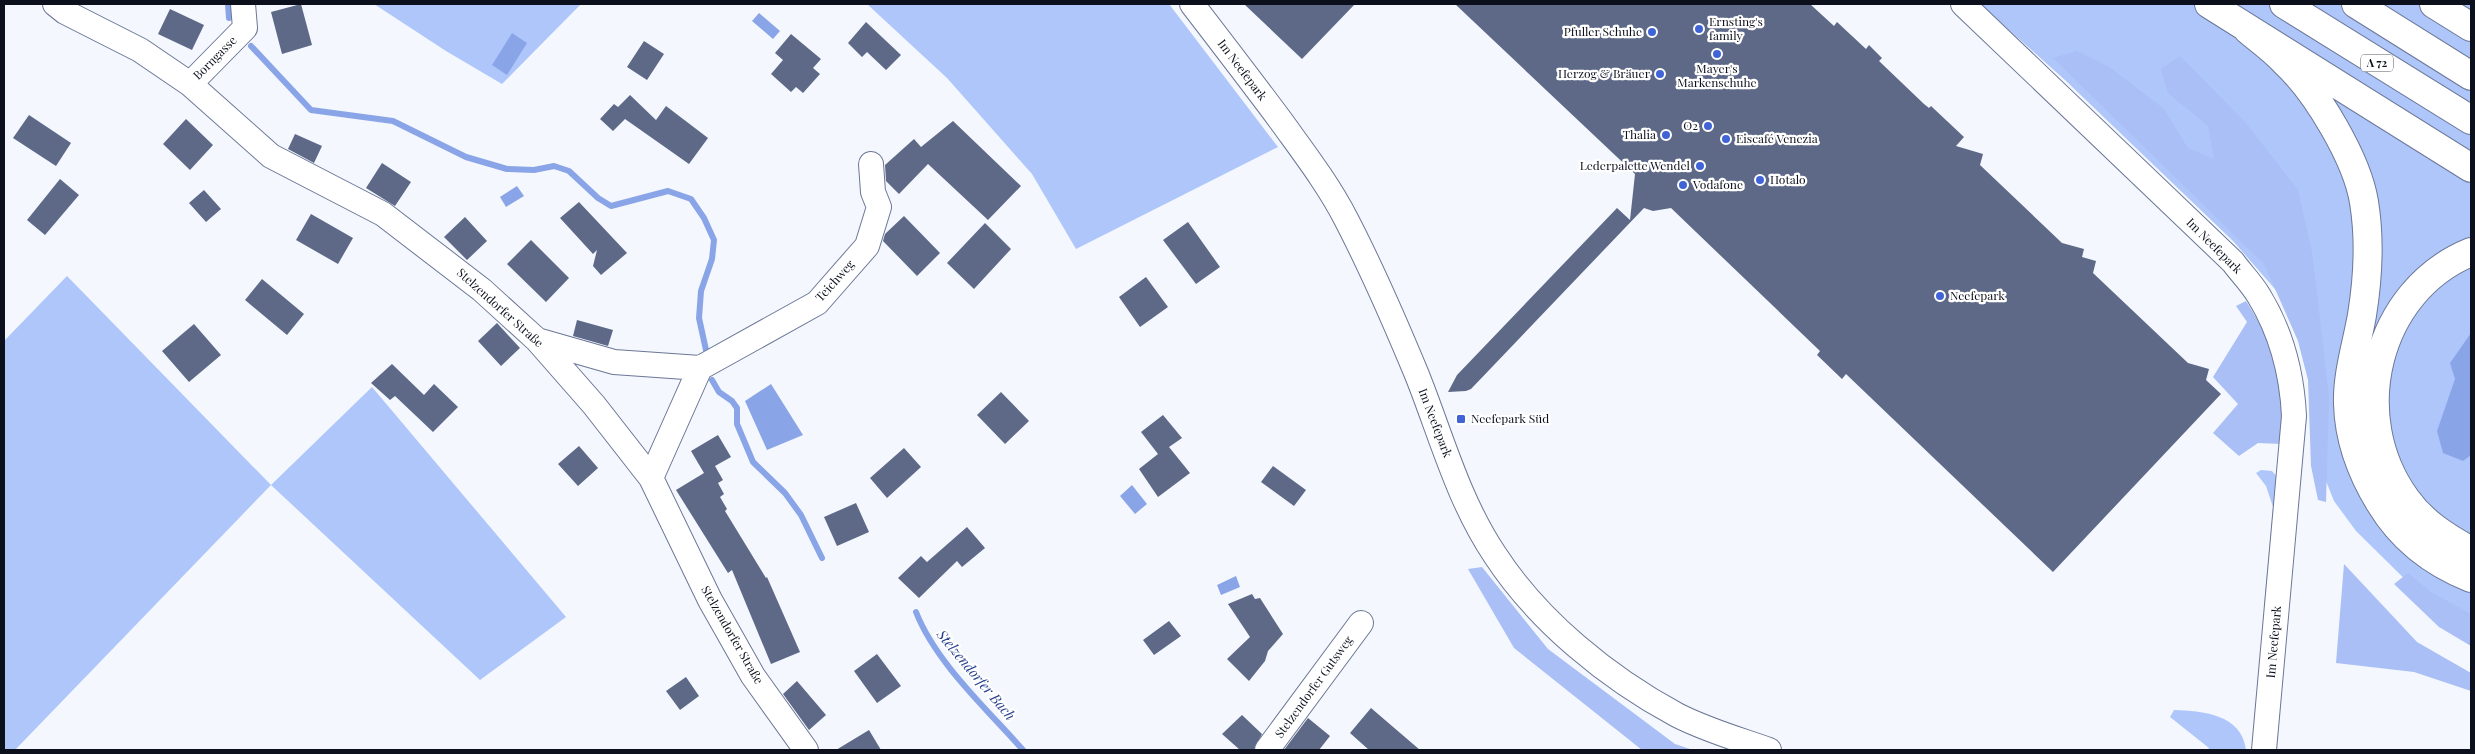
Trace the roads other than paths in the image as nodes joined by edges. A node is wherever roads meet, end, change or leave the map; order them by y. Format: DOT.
graph roads {
  1 [pos="55,4"];
  2 [pos="243,4"];
  3 [pos="1192,4"];
  4 [pos="1963,4"];
  5 [pos="2209,4"];
  6 [pos="2284,4"];
  7 [pos="2356,4"];
  8 [pos="2434,4"];
  9 [pos="2471,26"];
  10 [pos="2248,30"];
  11 [pos="2471,76"];
  12 [pos="190,84"];
  13 [pos="2471,120"];
  14 [pos="871,164"];
  15 [pos="2471,168"];
  16 [pos="2471,252"];
  17 [pos="537,340"];
  18 [pos="700,368"];
  19 [pos="651,478"];
  20 [pos="2471,551"];
  21 [pos="2471,578"];
  22 [pos="1361,623"];
  23 [pos="806,750"];
  24 [pos="1268,750"];
  25 [pos="1769,750"];
  26 [pos="2264,750"];
  1 -- 12 [label="street, Stelzendorfer Straße"];
  2 -- 12 [label="street, Borngasse"];
  3 -- 25 [label="street, Im Neefepark"];
  4 -- 26 [label="street, Im Neefepark"];
  5 -- 10 [label="highway"];
  6 -- 13 [label="highway, A 72"];
  7 -- 11 [label="highway"];
  8 -- 9 [label="highway"];
  10 -- 15 [label="highway"];
  10 -- 21 [label="highway"];
  12 -- 17 [label="street, Stelzendorfer Straße"];
  14 -- 18 [label="street, Teichweg"];
  16 -- 20 [label="highway"];
  17 -- 18 [label="street"];
  17 -- 19 [label="street, Stelzendorfer Straße"];
  18 -- 19 [label="street"];
  19 -- 23 [label="street, Stelzendorfer Straße"];
  22 -- 24 [label="street, Stelzendorfer Gutsweg"];
}
